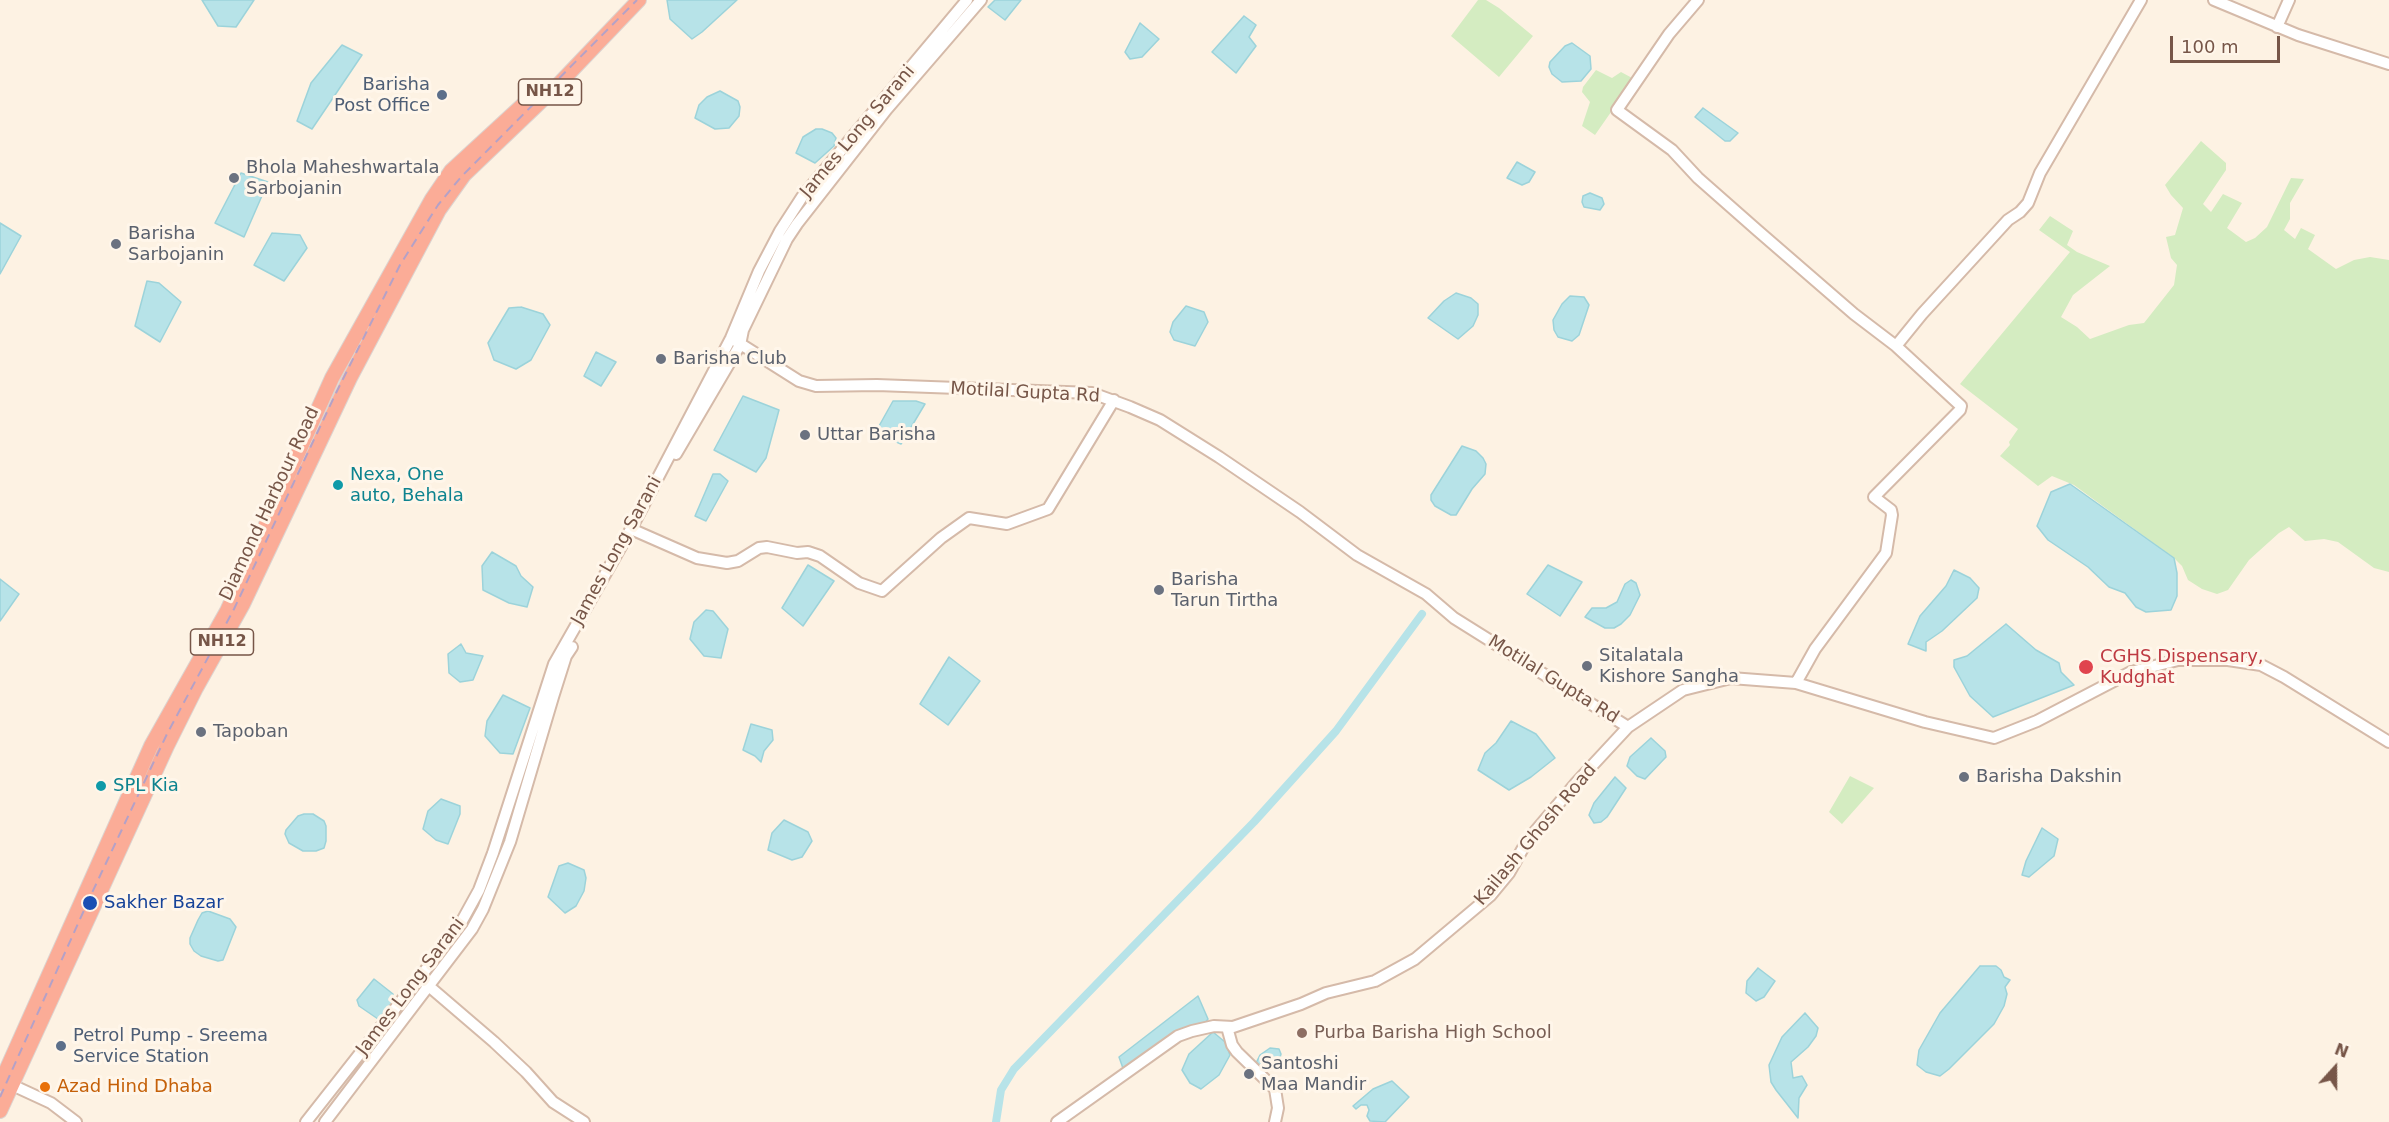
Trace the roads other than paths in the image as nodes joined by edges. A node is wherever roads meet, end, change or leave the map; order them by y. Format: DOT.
graph roads {
  1 [pos="627,0"];
  2 [pos="639,0"];
  3 [pos="967,0"];
  4 [pos="981,0"];
  5 [pos="1698,0"];
  6 [pos="2141,0"];
  7 [pos="2214,0"];
  8 [pos="2289,0"];
  9 [pos="2277,27"];
  10 [pos="2389,64"];
  11 [pos="510,124"];
  12 [pos="731,338"];
  13 [pos="740,345"];
  14 [pos="1896,346"];
  15 [pos="1114,400"];
  16 [pos="645,507"];
  17 [pos="633,531"];
  18 [pos="1796,683"];
  19 [pos="1628,727"];
  20 [pos="2389,742"];
  21 [pos="420,978"];
  22 [pos="429,986"];
  23 [pos="1227,1026"];
  24 [pos="6,1085"];
  25 [pos="321,1103"];
  26 [pos="0,1111"];
  27 [pos="328,1118"];
  28 [pos="76,1122"];
  29 [pos="306,1122"];
  30 [pos="584,1122"];
  31 [pos="1057,1122"];
  32 [pos="1275,1122"];
  1 -- 11 [label="highway, Diamond Harbour Road / NH12"];
  2 -- 11 [label="highway, Diamond Harbour Road / NH12"];
  3 -- 12 [label="street, James Long Sarani"];
  4 -- 13 [label="street"];
  5 -- 14 [label="street"];
  6 -- 14 [label="street"];
  7 -- 9 [label="street"];
  8 -- 9 [label="street"];
  9 -- 10 [label="street"];
  11 -- 24 [label="highway, Diamond Harbour Road / NH12"];
  12 -- 13 [label="street, Motilal Gupta Rd"];
  12 -- 16 [label="street, James Long Sarani"];
  13 -- 15 [label="street, Motilal Gupta Rd"];
  13 -- 16 [label="street"];
  14 -- 18 [label="street"];
  15 -- 17 [label="street"];
  15 -- 19 [label="street, Motilal Gupta Rd"];
  16 -- 17 [label="street, James Long Sarani"];
  17 -- 21 [label="street, James Long Sarani"];
  17 -- 22 [label="street"];
  18 -- 19 [label="street, Motilal Gupta Rd"];
  18 -- 20 [label="street, Motilal Gupta Rd"];
  19 -- 23 [label="street, Kailash Ghosh Road"];
  21 -- 22 [label="street"];
  21 -- 25 [label="street, James Long Sarani"];
  22 -- 27 [label="street"];
  22 -- 30 [label="street"];
  23 -- 31 [label="street, Kailash Ghosh Road"];
  23 -- 32 [label="street"];
  24 -- 26 [label="highway, Diamond Harbour Road / NH12"];
  24 -- 28 [label="street"];
  25 -- 27 [label="street"];
  25 -- 29 [label="street, James Long Sarani"];
}
